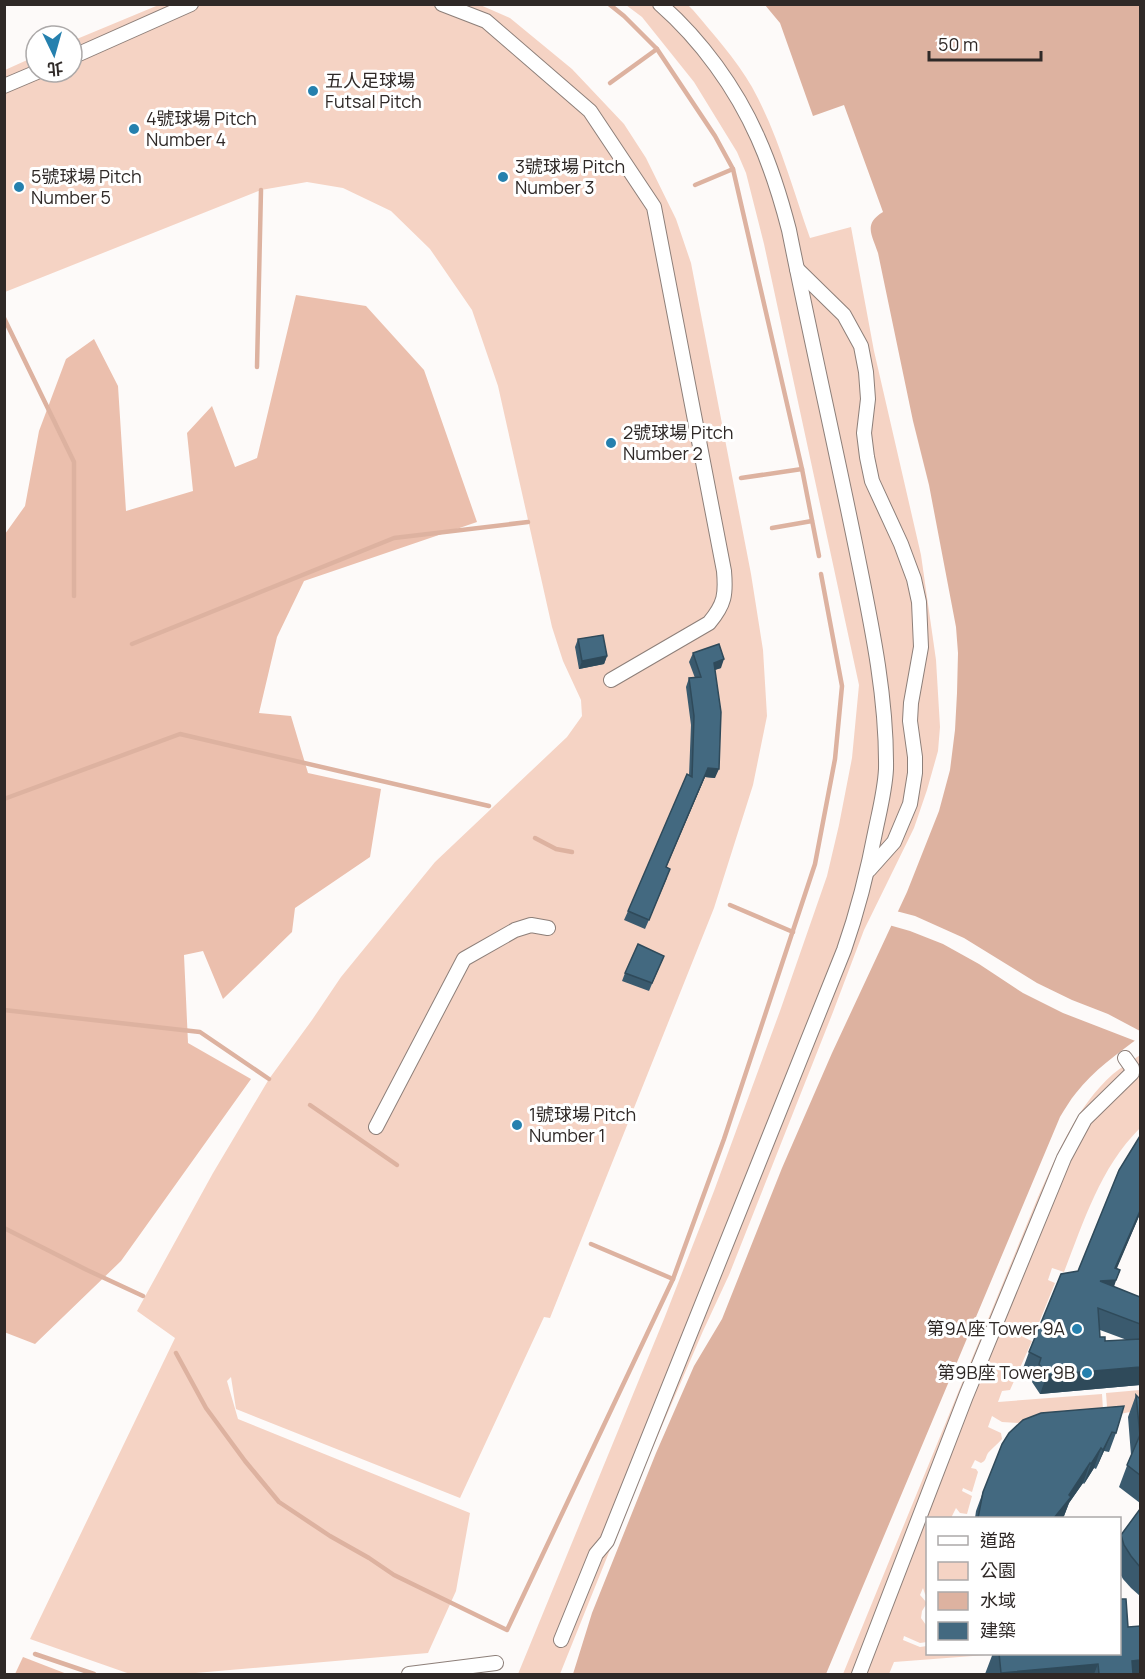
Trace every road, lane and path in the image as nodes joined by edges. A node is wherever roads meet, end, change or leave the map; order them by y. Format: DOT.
graph roads {
  1 [pos="191,4"];
  2 [pos="442,4"];
  3 [pos="660,4"];
  4 [pos="84,52"];
  5 [pos="24,78"];
  6 [pos="4,86"];
  7 [pos="797,269"];
  8 [pos="611,680"];
  9 [pos="867,871"];
  10 [pos="548,928"];
  11 [pos="1125,1058"];
  12 [pos="376,1127"];
  13 [pos="561,1640"];
  14 [pos="496,1663"];
  15 [pos="409,1674"];
  16 [pos="859,1674"];
  1 -- 4 [label="street"];
  2 -- 8 [label="street"];
  3 -- 7 [label="street"];
  5 -- 6 [label="street"];
  7 -- 9 [label="street"];
  7 -- 9 [label="street"];
  9 -- 13 [label="street"];
  10 -- 12 [label="street"];
  11 -- 16 [label="street"];
  14 -- 15 [label="street"];
}
